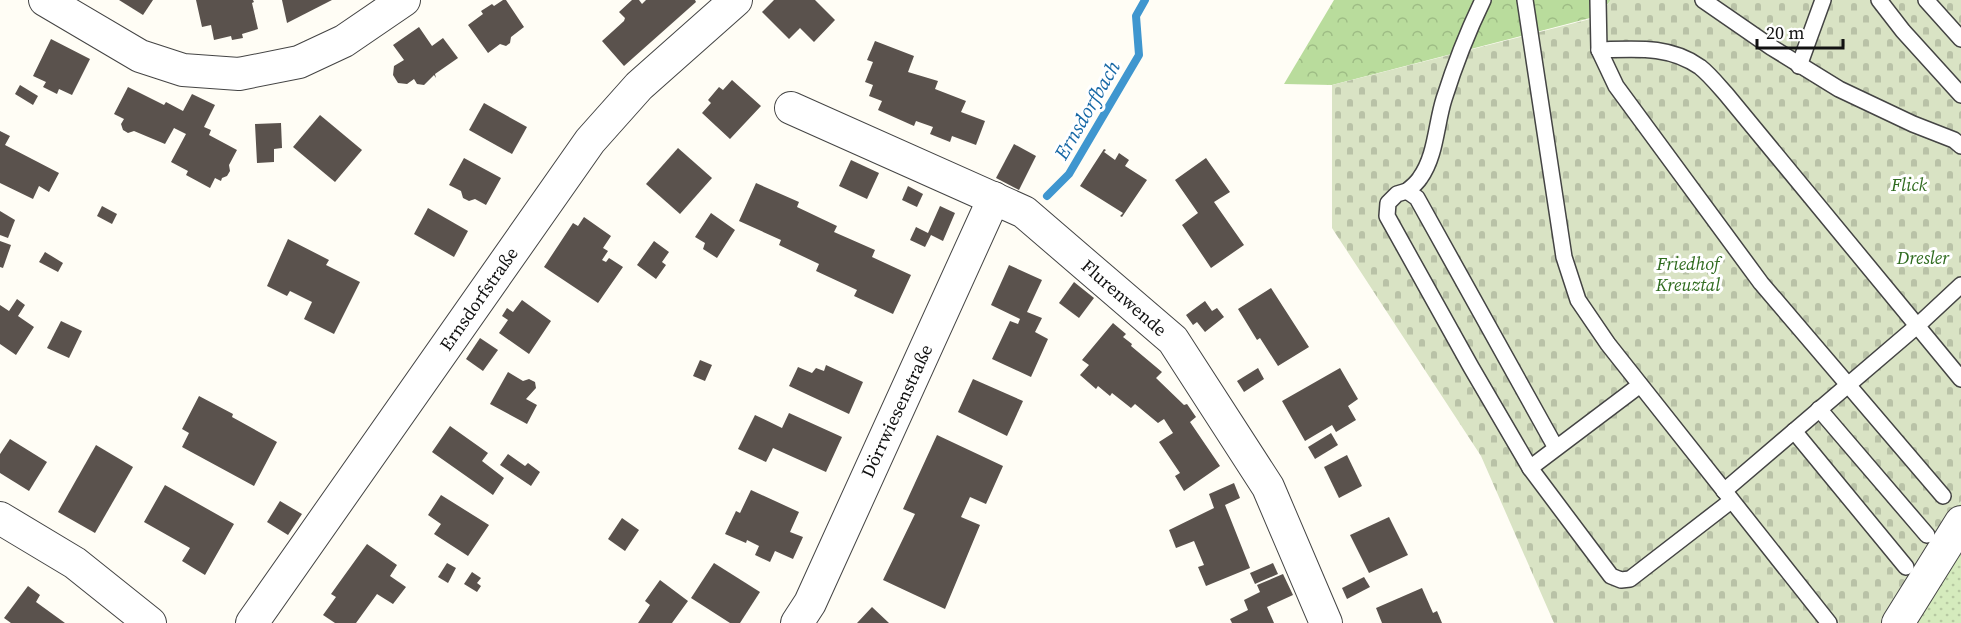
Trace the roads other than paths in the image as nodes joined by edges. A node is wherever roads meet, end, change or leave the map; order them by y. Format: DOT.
graph roads {
  1 [pos="45,0"];
  2 [pos="404,0"];
  3 [pos="736,0"];
  4 [pos="1483,0"];
  5 [pos="1525,0"];
  6 [pos="1598,0"];
  7 [pos="1703,0"];
  8 [pos="1823,0"];
  9 [pos="1879,0"];
  10 [pos="1926,0"];
  11 [pos="1961,39"];
  12 [pos="1599,50"];
  13 [pos="1799,66"];
  14 [pos="1961,95"];
  15 [pos="791,108"];
  16 [pos="1959,138"];
  17 [pos="1407,191"];
  18 [pos="994,198"];
  19 [pos="1961,285"];
  20 [pos="1917,326"];
  21 [pos="1961,379"];
  22 [pos="1640,385"];
  23 [pos="1847,385"];
  24 [pos="1819,409"];
  25 [pos="1794,431"];
  26 [pos="1556,448"];
  27 [pos="1530,468"];
  28 [pos="1727,496"];
  29 [pos="1943,496"];
  30 [pos="0,518"];
  31 [pos="1961,522"];
  32 [pos="1927,535"];
  33 [pos="1906,567"];
  34 [pos="150,623"];
  35 [pos="252,623"];
  36 [pos="797,623"];
  37 [pos="1326,623"];
  38 [pos="1828,623"];
  39 [pos="1898,623"];
  1 -- 2 [label="street"];
  3 -- 35 [label="street, Ernsdorfstraße"];
  4 -- 17 [label="lane"];
  5 -- 22 [label="lane"];
  6 -- 12 [label="lane"];
  7 -- 13 [label="lane"];
  8 -- 13 [label="lane"];
  9 -- 14 [label="lane"];
  10 -- 11 [label="lane"];
  12 -- 20 [label="lane"];
  12 -- 23 [label="lane"];
  13 -- 16 [label="lane"];
  15 -- 18 [label="street, Flurenwende"];
  17 -- 26 [label="lane"];
  17 -- 27 [label="lane"];
  18 -- 36 [label="street, Dörrwiesenstraße"];
  18 -- 37 [label="street, Flurenwende"];
  19 -- 20 [label="lane"];
  20 -- 21 [label="lane"];
  20 -- 23 [label="lane"];
  22 -- 26 [label="lane"];
  22 -- 28 [label="lane"];
  23 -- 24 [label="lane"];
  23 -- 29 [label="lane"];
  24 -- 25 [label="lane"];
  24 -- 32 [label="lane"];
  25 -- 28 [label="lane"];
  25 -- 33 [label="lane"];
  26 -- 27 [label="lane"];
  27 -- 28 [label="lane"];
  28 -- 38 [label="lane"];
  30 -- 34 [label="street"];
  31 -- 39 [label="street"];
}
